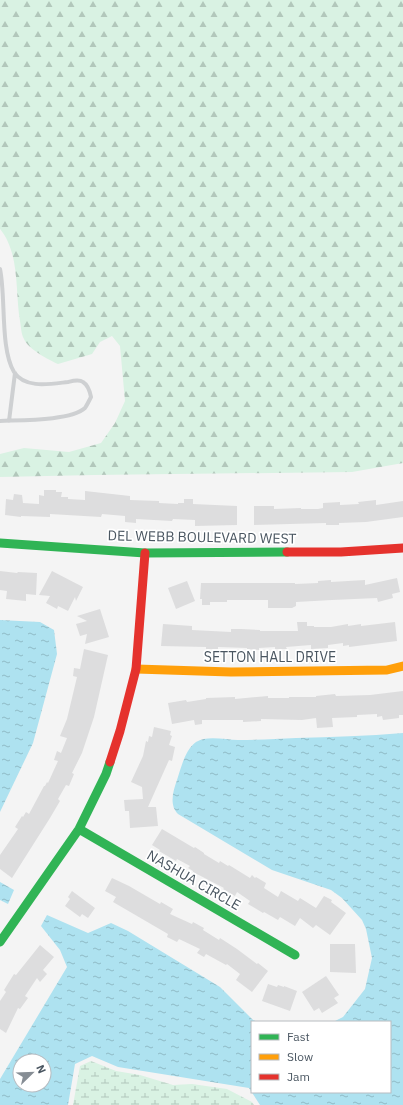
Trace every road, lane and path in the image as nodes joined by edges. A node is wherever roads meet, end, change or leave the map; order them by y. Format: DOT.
graph roads {
  1 [pos="0,269"];
  2 [pos="15,373"];
  3 [pos="9,420"];
  4 [pos="0,421"];
  5 [pos="0,543"];
  6 [pos="403,548"];
  7 [pos="145,553"];
  8 [pos="403,666"];
  9 [pos="136,669"];
  10 [pos="79,829"];
  11 [pos="0,942"];
  12 [pos="295,955"];
  1 -- 2 [label="lane"];
  2 -- 3 [label="lane"];
  2 -- 3 [label="lane"];
  3 -- 4 [label="lane"];
  5 -- 7 [label="street, DEL WEBB BOULEVARD WEST"];
  6 -- 7 [label="street, DEL WEBB BOULEVARD WEST"];
  7 -- 9 [label="street"];
  8 -- 9 [label="street, SETTON HALL DRIVE"];
  9 -- 10 [label="street"];
  10 -- 11 [label="street"];
  10 -- 12 [label="street, NASHUA CIRCLE"];
}
